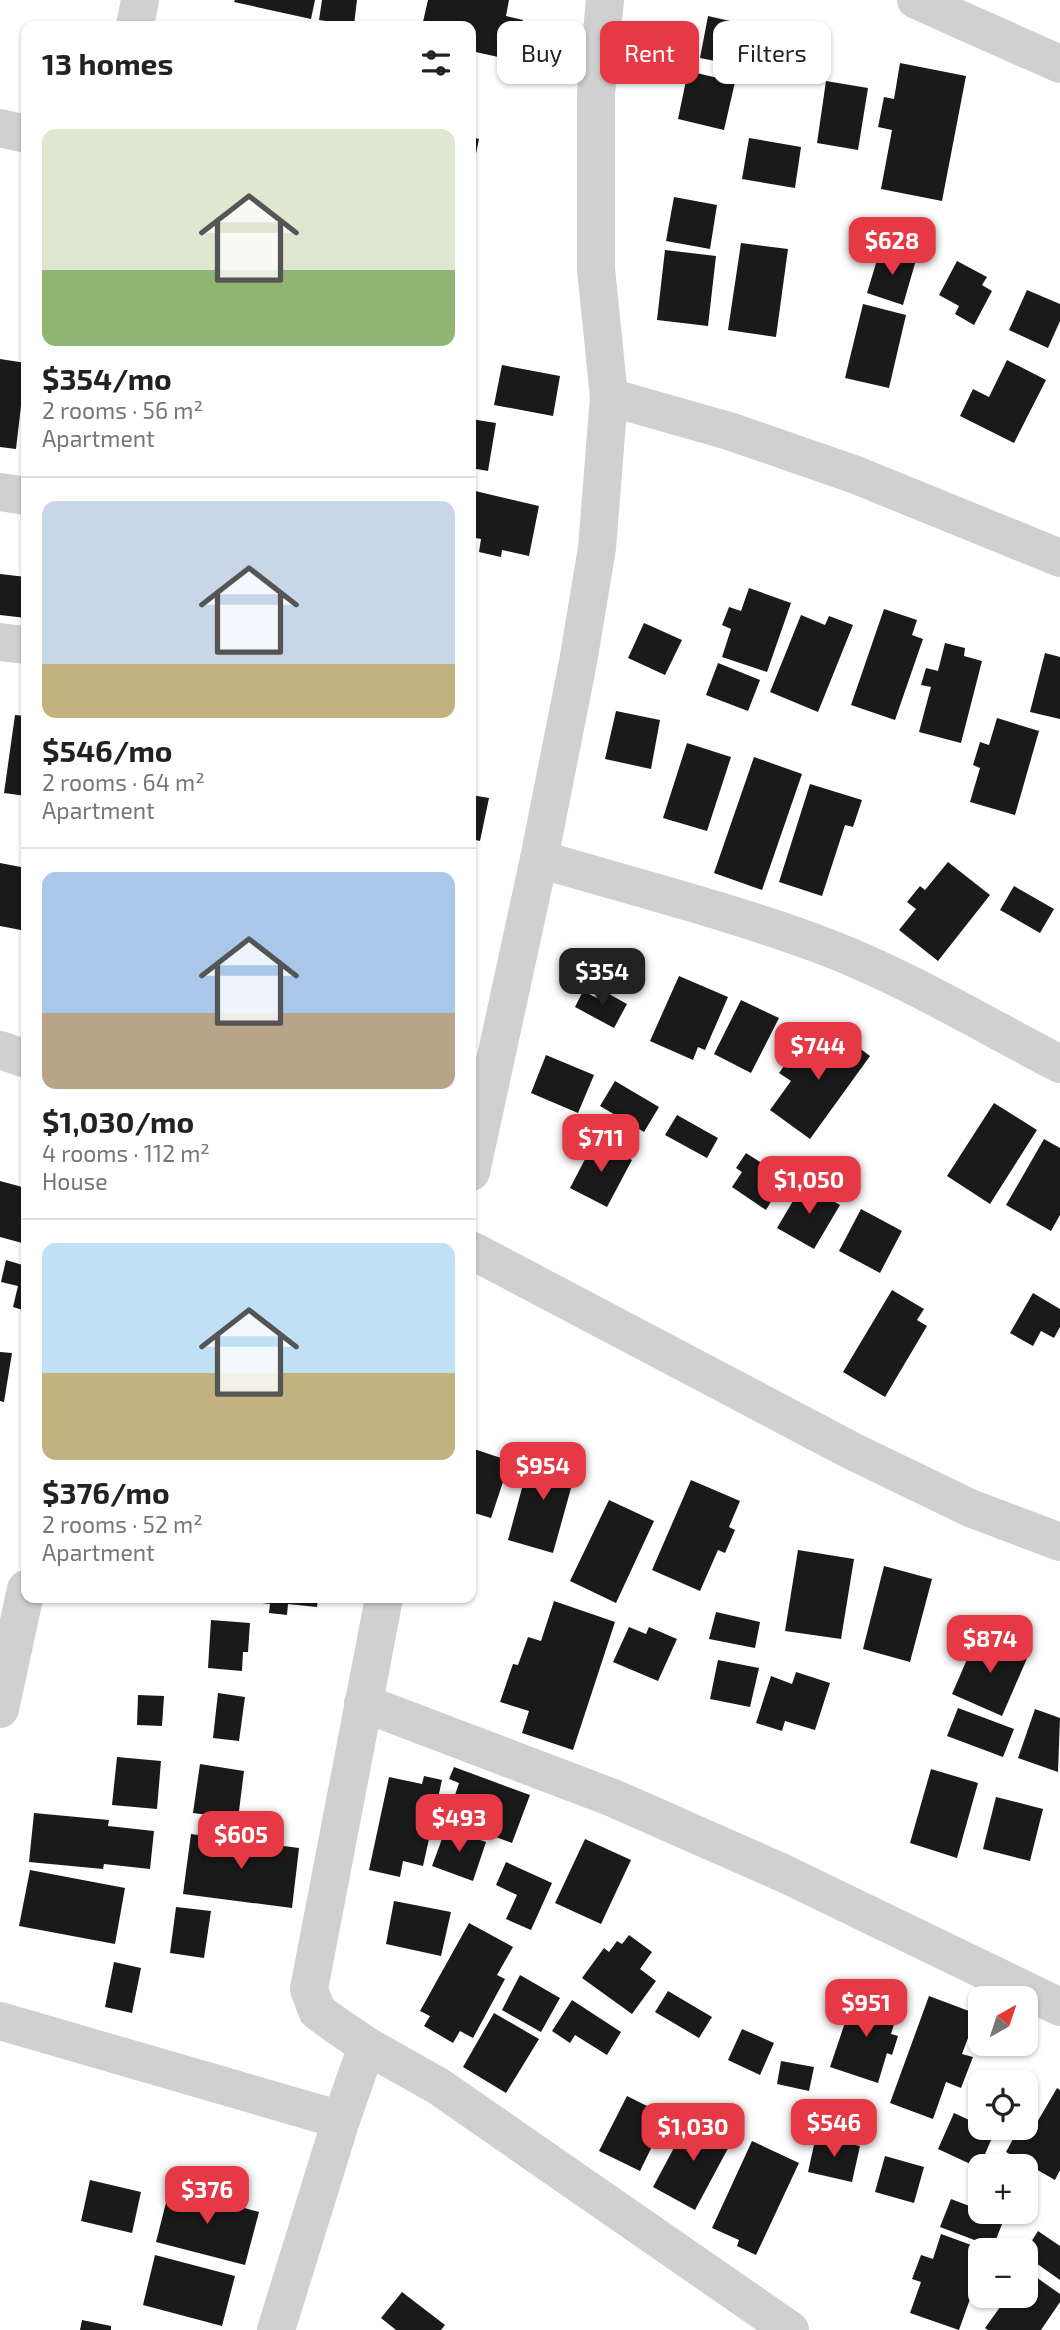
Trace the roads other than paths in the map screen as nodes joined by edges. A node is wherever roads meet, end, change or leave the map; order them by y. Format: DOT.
graph roads {
  1 [pos="140,0"];
  2 [pos="605,0"];
  3 [pos="916,0"];
  4 [pos="136,21"];
  5 [pos="1060,64"];
  6 [pos="0,128"];
  7 [pos="21,133"];
  8 [pos="609,397"];
  9 [pos="0,492"];
  10 [pos="21,495"];
  11 [pos="1060,558"];
  12 [pos="0,642"];
  13 [pos="21,644"];
  14 [pos="539,859"];
  15 [pos="0,1050"];
  16 [pos="21,1057"];
  17 [pos="1060,1064"];
  18 [pos="476,1149"];
  19 [pos="476,1253"];
  20 [pos="1060,1542"];
  21 [pos="23,1603"];
  22 [pos="383,1603"];
  23 [pos="363,1703"];
  24 [pos="0,1709"];
  25 [pos="1060,2007"];
  26 [pos="0,2021"];
  27 [pos="367,2046"];
  28 [pos="341,2120"];
  29 [pos="276,2330"];
  30 [pos="790,2330"];
  1 -- 4 [label="street"];
  2 -- 8 [label="street"];
  3 -- 5 [label="street"];
  6 -- 7 [label="street"];
  8 -- 11 [label="street"];
  8 -- 14 [label="street"];
  9 -- 10 [label="street"];
  12 -- 13 [label="street"];
  14 -- 17 [label="street"];
  14 -- 18 [label="street"];
  15 -- 16 [label="street"];
  19 -- 20 [label="street"];
  21 -- 24 [label="street"];
  22 -- 23 [label="street"];
  23 -- 25 [label="street"];
  23 -- 27 [label="street"];
  26 -- 28 [label="street"];
  27 -- 28 [label="street"];
  27 -- 30 [label="street"];
  28 -- 29 [label="street"];
}
